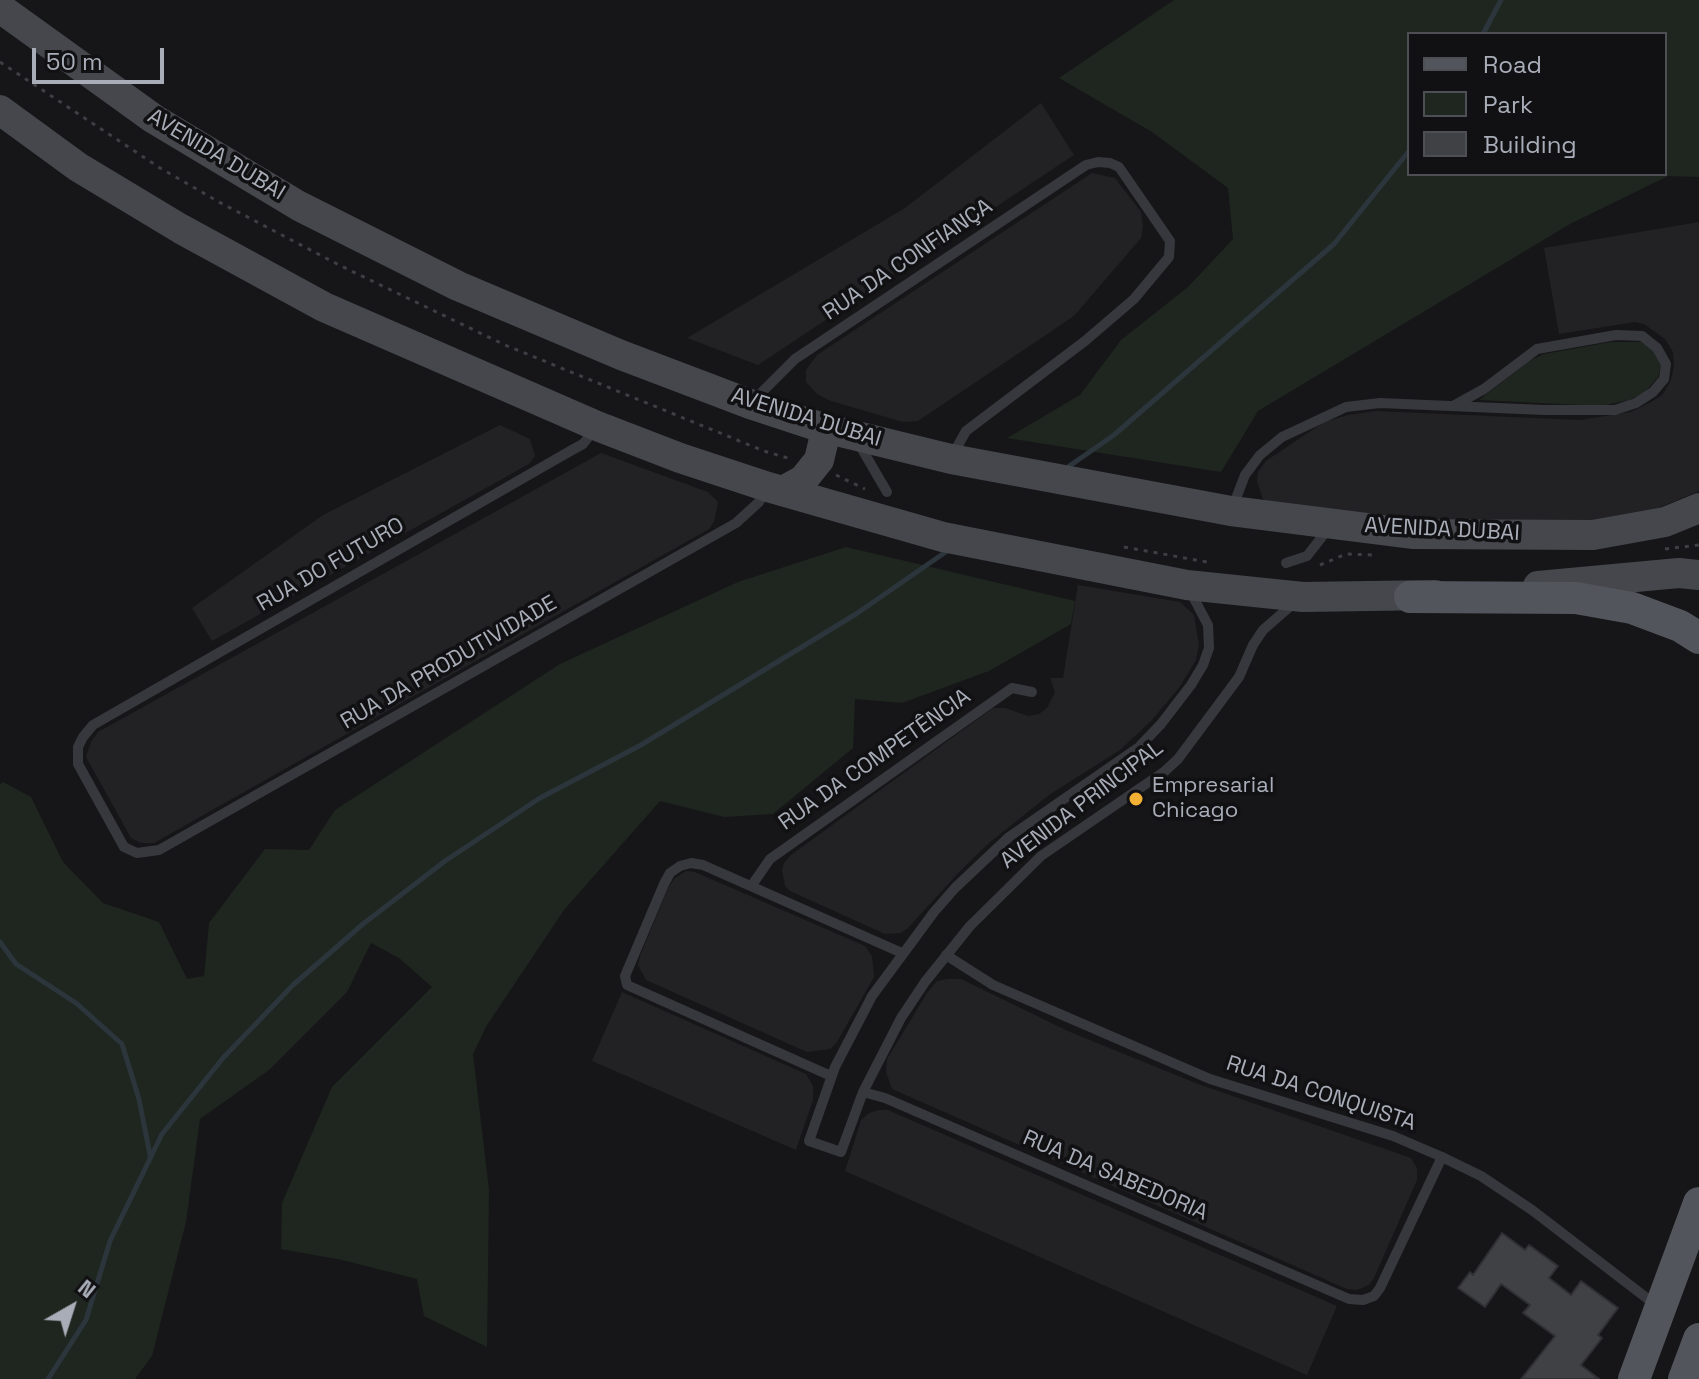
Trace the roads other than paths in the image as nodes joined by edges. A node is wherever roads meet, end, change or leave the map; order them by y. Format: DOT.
graph roads {
  1 [pos="0,8"];
  2 [pos="0,110"];
  3 [pos="750,404"];
  4 [pos="1455,405"];
  5 [pos="597,426"];
  6 [pos="820,427"];
  7 [pos="854,435"];
  8 [pos="951,459"];
  9 [pos="776,489"];
  10 [pos="887,492"];
  11 [pos="1699,508"];
  12 [pos="1231,511"];
  13 [pos="1333,524"];
  14 [pos="1286,563"];
  15 [pos="1699,575"];
  16 [pos="1187,585"];
  17 [pos="1303,597"];
  18 [pos="1410,597"];
  19 [pos="1699,638"];
  20 [pos="1032,692"];
  21 [pos="137,853"];
  22 [pos="752,885"];
  23 [pos="902,953"];
  24 [pos="946,955"];
  25 [pos="831,1076"];
  26 [pos="863,1092"];
  27 [pos="1442,1157"];
  28 [pos="1699,1203"];
  29 [pos="1661,1309"];
  30 [pos="1699,1339"];
  31 [pos="1634,1379"];
  32 [pos="1684,1379"];
  1 -- 3 [label="street, AVENIDA DUBAI"];
  2 -- 5 [label="street"];
  3 -- 6 [label="street, AVENIDA DUBAI"];
  3 -- 8 [label="lane, RUA DA CONFIANÇA"];
  4 -- 4 [label="lane"];
  4 -- 12 [label="lane"];
  5 -- 9 [label="street"];
  5 -- 21 [label="lane, RUA DO FUTURO"];
  6 -- 7 [label="street, AVENIDA DUBAI"];
  6 -- 9 [label="street"];
  7 -- 8 [label="street, AVENIDA DUBAI"];
  7 -- 10 [label="lane"];
  8 -- 12 [label="street, AVENIDA DUBAI"];
  9 -- 16 [label="street"];
  9 -- 21 [label="lane, RUA DA PRODUTIVIDADE"];
  11 -- 13 [label="street, AVENIDA DUBAI"];
  12 -- 13 [label="street, AVENIDA DUBAI"];
  13 -- 14 [label="lane"];
  15 -- 18 [label="street"];
  16 -- 17 [label="street"];
  16 -- 23 [label="lane, AVENIDA PRINCIPAL"];
  17 -- 18 [label="street"];
  17 -- 24 [label="lane, AVENIDA PRINCIPAL"];
  18 -- 19 [label="main road"];
  20 -- 22 [label="lane, RUA DA COMPETÊNCIA"];
  22 -- 23 [label="lane"];
  22 -- 25 [label="lane"];
  23 -- 25 [label="lane, AVENIDA PRINCIPAL"];
  24 -- 26 [label="lane, AVENIDA PRINCIPAL"];
  24 -- 27 [label="lane, RUA DA CONQUISTA"];
  25 -- 26 [label="lane, AVENIDA PRINCIPAL"];
  26 -- 27 [label="lane, RUA DA SABEDORIA"];
  27 -- 29 [label="lane, RUA DA CONQUISTA"];
  28 -- 29 [label="main road"];
  29 -- 31 [label="main road"];
  30 -- 32 [label="main road"];
}
